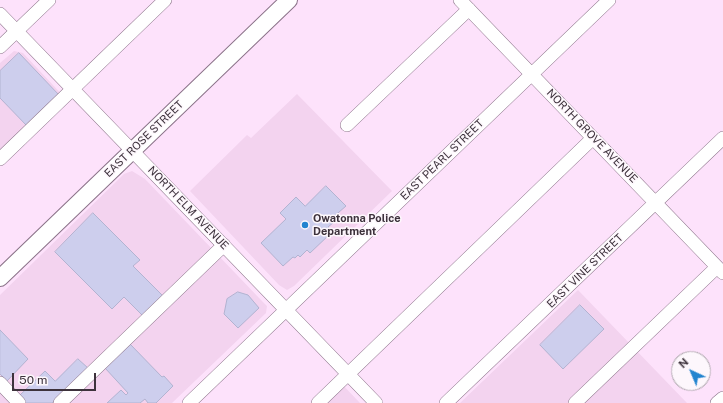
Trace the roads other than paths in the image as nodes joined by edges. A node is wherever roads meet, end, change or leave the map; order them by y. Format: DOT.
graph roads {
  1 [pos="49,0"];
  2 [pos="165,0"];
  3 [pos="288,0"];
  4 [pos="609,0"];
  5 [pos="465,4"];
  6 [pos="0,14"];
  7 [pos="16,31"];
  8 [pos="0,47"];
  9 [pos="532,74"];
  10 [pos="73,89"];
  11 [pos="348,125"];
  12 [pos="593,138"];
  13 [pos="723,138"];
  14 [pos="133,150"];
  15 [pos="0,159"];
  16 [pos="656,203"];
  17 [pos="224,245"];
  18 [pos="720,270"];
  19 [pos="0,278"];
  20 [pos="286,310"];
  21 [pos="348,374"];
  22 [pos="0,383"];
  23 [pos="723,398"];
  24 [pos="19,403"];
  25 [pos="60,403"];
  26 [pos="189,403"];
  27 [pos="318,403"];
  28 [pos="376,403"];
  29 [pos="446,403"];
  30 [pos="575,403"];
  31 [pos="717,403"];
  1 -- 7 [label="street"];
  2 -- 10 [label="street"];
  3 -- 14 [label="main road, EAST ROSE STREET"];
  4 -- 9 [label="street, EAST PEARL STREET"];
  5 -- 9 [label="street, NORTH GROVE AVENUE"];
  5 -- 11 [label="street"];
  6 -- 7 [label="street, NORTH ELM AVENUE"];
  7 -- 8 [label="street"];
  7 -- 10 [label="street, NORTH ELM AVENUE"];
  9 -- 12 [label="street, NORTH GROVE AVENUE"];
  9 -- 20 [label="street, EAST PEARL STREET"];
  10 -- 14 [label="street, NORTH ELM AVENUE"];
  10 -- 15 [label="street"];
  12 -- 16 [label="street, NORTH GROVE AVENUE"];
  12 -- 21 [label="street"];
  13 -- 16 [label="street, EAST VINE STREET"];
  14 -- 17 [label="street, NORTH ELM AVENUE"];
  14 -- 19 [label="main road, EAST ROSE STREET"];
  16 -- 18 [label="street, NORTH GROVE AVENUE"];
  16 -- 29 [label="street, EAST VINE STREET"];
  17 -- 20 [label="street, NORTH ELM AVENUE"];
  17 -- 25 [label="street"];
  18 -- 30 [label="street"];
  20 -- 21 [label="street, NORTH ELM AVENUE"];
  20 -- 26 [label="street, EAST PEARL STREET"];
  21 -- 27 [label="street"];
  21 -- 28 [label="street, NORTH ELM AVENUE"];
  22 -- 24 [label="street"];
  23 -- 31 [label="street"];
}
